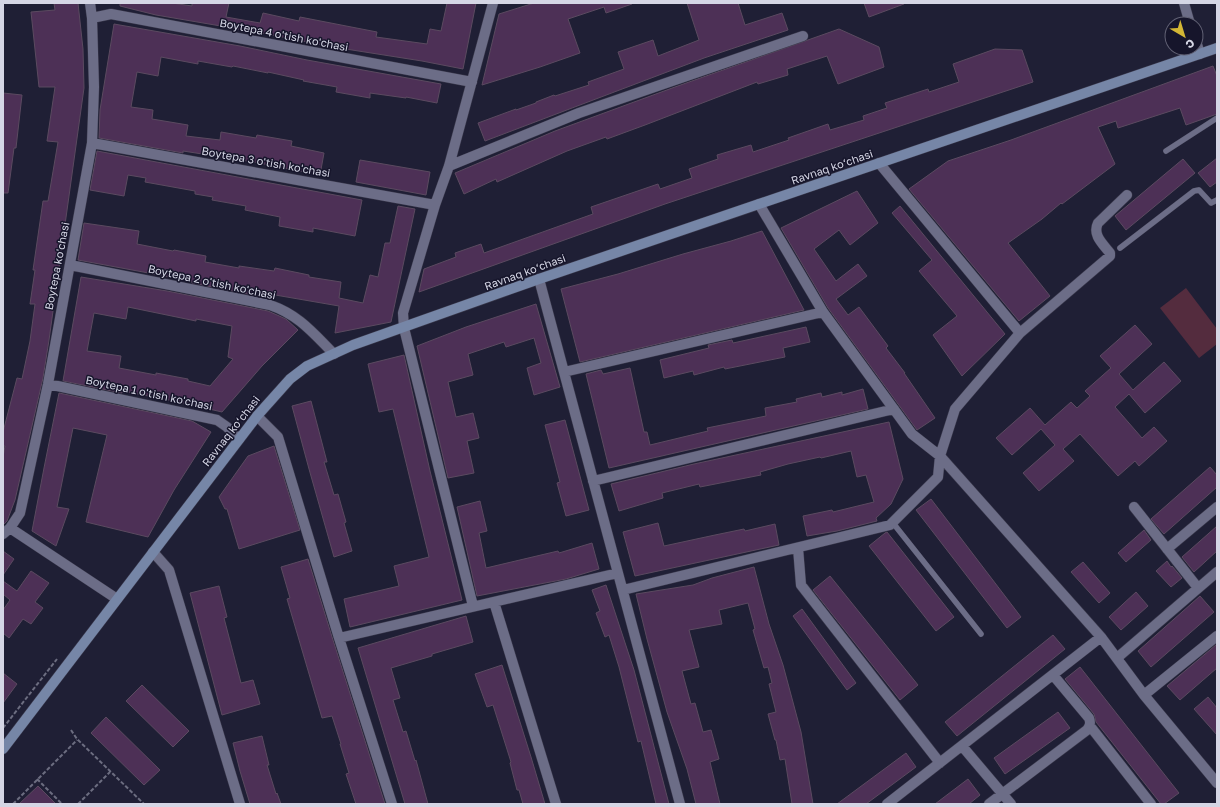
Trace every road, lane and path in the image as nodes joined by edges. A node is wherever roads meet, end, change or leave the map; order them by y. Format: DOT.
graph roads {
  1 [pos="90,3"];
  2 [pos="493,3"];
  3 [pos="1184,3"];
  4 [pos="1188,16"];
  5 [pos="92,18"];
  6 [pos="803,36"];
  7 [pos="1217,48"];
  8 [pos="1204,53"];
  9 [pos="1194,56"];
  10 [pos="472,82"];
  11 [pos="1217,118"];
  12 [pos="92,144"];
  13 [pos="1166,151"];
  14 [pos="879,163"];
  15 [pos="449,166"];
  16 [pos="1127,195"];
  17 [pos="1217,200"];
  18 [pos="759,204"];
  19 [pos="435,205"];
  20 [pos="1120,248"];
  21 [pos="70,265"];
  22 [pos="539,279"];
  23 [pos="823,312"];
  24 [pos="404,328"];
  25 [pos="1020,333"];
  26 [pos="334,354"];
  27 [pos="564,372"];
  28 [pos="48,384"];
  29 [pos="894,409"];
  30 [pos="257,416"];
  31 [pos="239,439"];
  32 [pos="940,456"];
  33 [pos="593,481"];
  34 [pos="1134,507"];
  35 [pos="1217,507"];
  36 [pos="893,523"];
  37 [pos="6,531"];
  38 [pos="798,548"];
  39 [pos="1167,549"];
  40 [pos="153,552"];
  41 [pos="1217,572"];
  42 [pos="618,573"];
  43 [pos="1198,588"];
  44 [pos="623,590"];
  45 [pos="117,599"];
  46 [pos="494,602"];
  47 [pos="473,606"];
  48 [pos="981,634"];
  49 [pos="1217,636"];
  50 [pos="1101,637"];
  51 [pos="339,638"];
  52 [pos="1117,658"];
  53 [pos="1053,675"];
  54 [pos="1144,695"];
  55 [pos="1090,726"];
  56 [pos="71,730"];
  57 [pos="77,740"];
  58 [pos="962,746"];
  59 [pos="3,748"];
  60 [pos="940,763"];
  61 [pos="110,772"];
  62 [pos="37,779"];
  63 [pos="1217,783"];
  64 [pos="1003,794"];
  65 [pos="13,804"];
  66 [pos="62,804"];
  67 [pos="78,804"];
  68 [pos="144,804"];
  69 [pos="240,804"];
  70 [pos="392,804"];
  71 [pos="556,804"];
  72 [pos="680,804"];
  73 [pos="887,804"];
  74 [pos="989,804"];
  75 [pos="1011,804"];
  76 [pos="1151,804"];
  1 -- 5 [label="street, Boytepa ko'chasi"];
  2 -- 10 [label="street"];
  3 -- 4 [label="street"];
  5 -- 10 [label="street, Boytepa 4 o'tish ko'chasi"];
  5 -- 12 [label="street, Boytepa ko'chasi"];
  6 -- 15 [label="street"];
  7 -- 8 [label="street, Ravnaq ko‘chasi"];
  9 -- 14 [label="street, Ravnaq ko‘chasi"];
  10 -- 15 [label="street"];
  11 -- 13 [label="lane"];
  12 -- 19 [label="street, Boytepa 3 o'tish ko'chasi"];
  12 -- 21 [label="street, Boytepa ko'chasi"];
  14 -- 18 [label="street, Ravnaq ko‘chasi"];
  14 -- 25 [label="street"];
  15 -- 19 [label="street"];
  16 -- 25 [label="street"];
  17 -- 20 [label="lane"];
  18 -- 22 [label="street, Ravnaq ko‘chasi"];
  18 -- 23 [label="street"];
  19 -- 24 [label="street"];
  21 -- 26 [label="street, Boytepa 2 o'tish ko'chasi"];
  21 -- 28 [label="street, Boytepa ko'chasi"];
  22 -- 24 [label="street, Ravnaq ko‘chasi"];
  22 -- 27 [label="street"];
  23 -- 27 [label="street"];
  23 -- 29 [label="street"];
  24 -- 26 [label="street, Ravnaq ko‘chasi"];
  24 -- 47 [label="street"];
  25 -- 32 [label="street"];
  26 -- 30 [label="street, Ravnaq ko‘chasi"];
  27 -- 33 [label="street"];
  28 -- 31 [label="street, Boytepa 1 o'tish ko'chasi"];
  28 -- 37 [label="street, Boytepa ko'chasi"];
  29 -- 32 [label="street"];
  29 -- 33 [label="street"];
  30 -- 31 [label="street, Ravnaq ko‘chasi"];
  30 -- 51 [label="street"];
  31 -- 40 [label="street, Ravnaq ko‘chasi"];
  32 -- 36 [label="street"];
  32 -- 50 [label="street"];
  33 -- 42 [label="street"];
  34 -- 39 [label="street"];
  35 -- 39 [label="street"];
  36 -- 38 [label="street"];
  36 -- 48 [label="lane"];
  37 -- 45 [label="street"];
  38 -- 44 [label="street"];
  38 -- 60 [label="street"];
  39 -- 43 [label="street"];
  40 -- 45 [label="street, Ravnaq ko‘chasi"];
  40 -- 69 [label="street"];
  41 -- 43 [label="street"];
  42 -- 44 [label="street"];
  42 -- 46 [label="street"];
  43 -- 52 [label="street"];
  44 -- 72 [label="street"];
  45 -- 59 [label="street, Ravnaq ko‘chasi"];
  46 -- 47 [label="street"];
  46 -- 71 [label="street"];
  47 -- 51 [label="street"];
  49 -- 54 [label="street"];
  50 -- 52 [label="street"];
  50 -- 53 [label="street"];
  51 -- 70 [label="street"];
  52 -- 54 [label="street"];
  53 -- 55 [label="street"];
  53 -- 58 [label="street"];
  54 -- 63 [label="street"];
  55 -- 64 [label="street"];
  55 -- 76 [label="street"];
  56 -- 57 [label="path"];
  57 -- 61 [label="path"];
  57 -- 62 [label="path"];
  58 -- 60 [label="street"];
  58 -- 64 [label="street"];
  60 -- 73 [label="street"];
  61 -- 67 [label="path"];
  61 -- 68 [label="path"];
  62 -- 65 [label="path"];
  62 -- 66 [label="path"];
  64 -- 74 [label="street"];
  64 -- 75 [label="street"];
}
